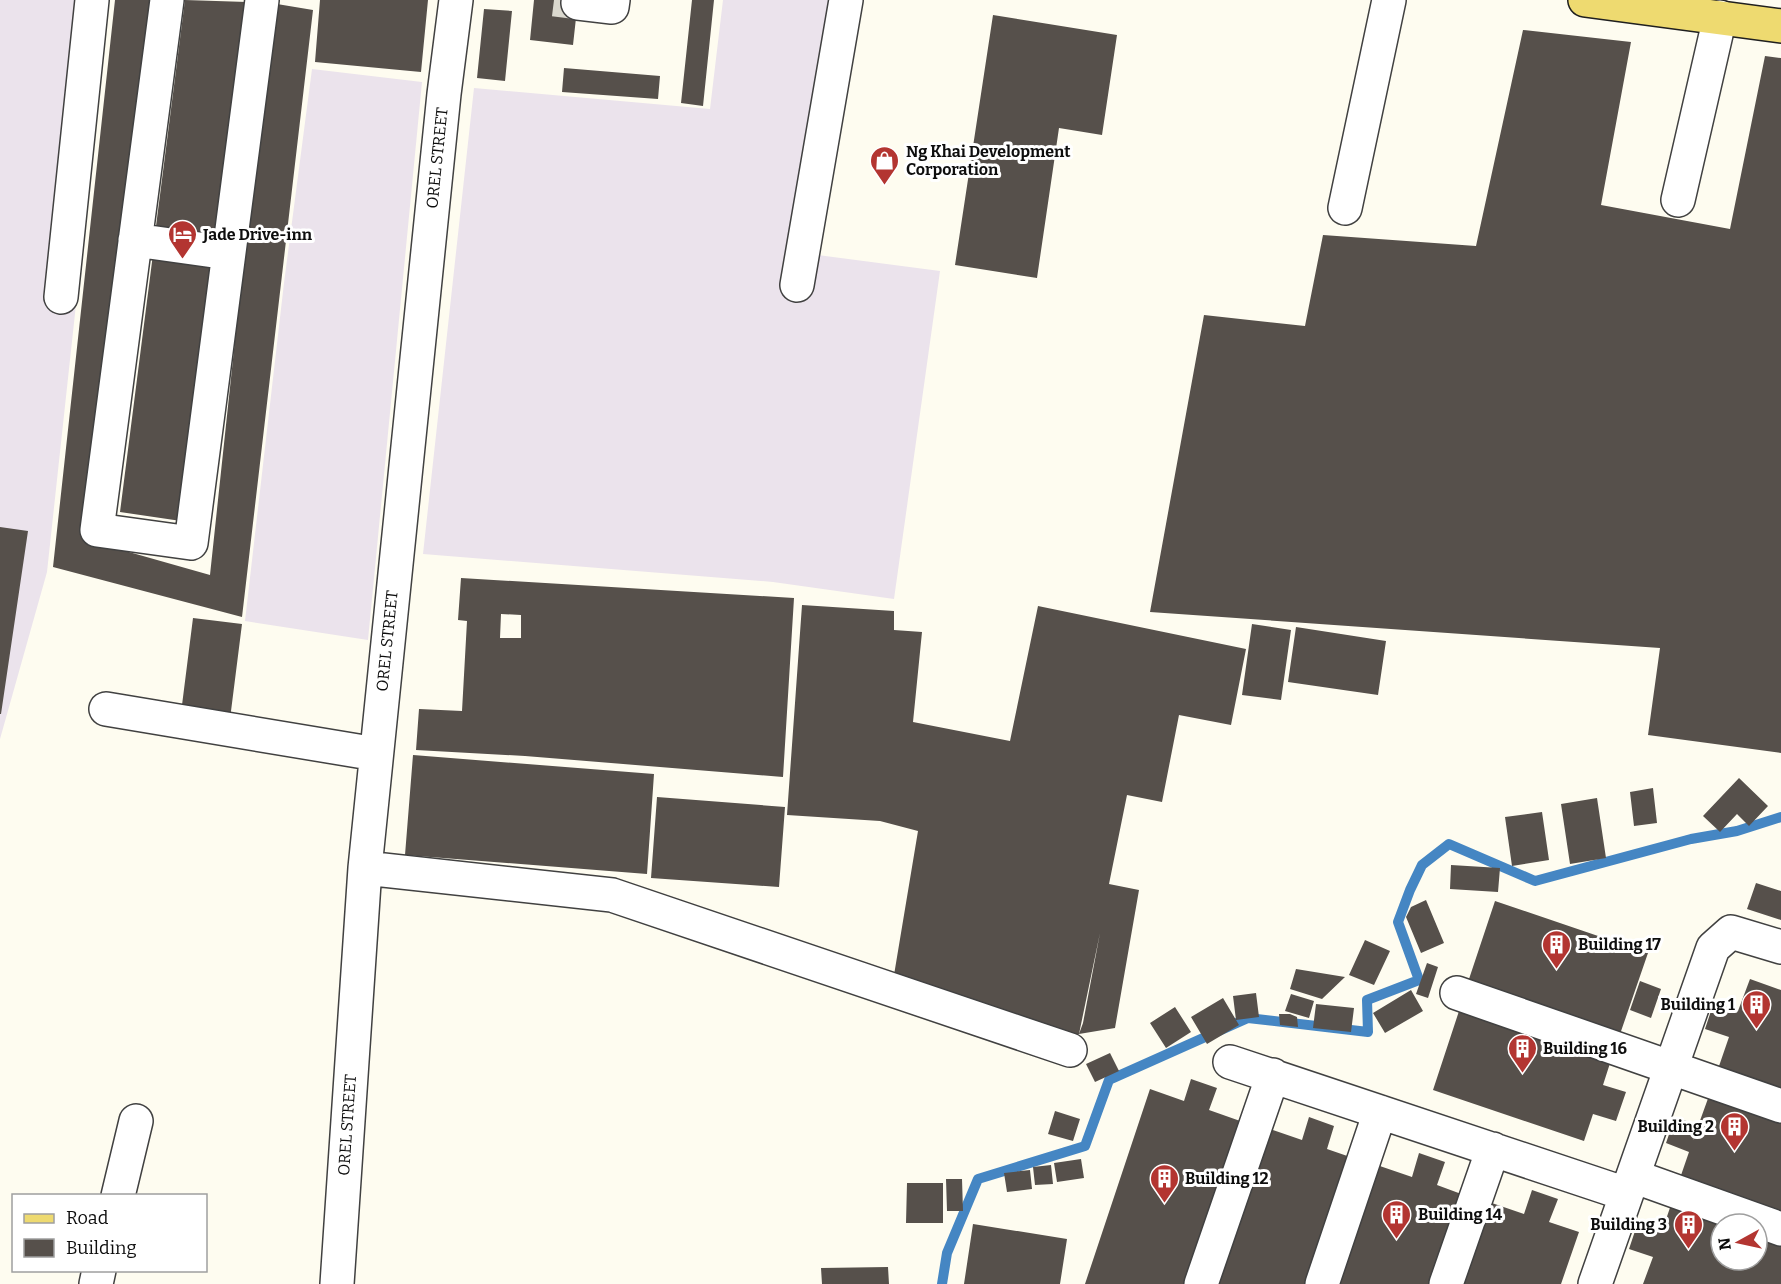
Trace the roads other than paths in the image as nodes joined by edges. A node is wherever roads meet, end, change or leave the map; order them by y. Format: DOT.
graph roads {
  1 [pos="92,0"];
  2 [pos="167,0"];
  3 [pos="262,0"];
  4 [pos="456,0"];
  5 [pos="613,0"];
  6 [pos="846,0"];
  7 [pos="1389,0"];
  8 [pos="1585,0"];
  9 [pos="578,3"];
  10 [pos="1720,17"];
  11 [pos="1781,26"];
  12 [pos="1678,200"];
  13 [pos="1346,208"];
  14 [pos="135,240"];
  15 [pos="228,253"];
  16 [pos="797,285"];
  17 [pos="61,297"];
  18 [pos="106,709"];
  19 [pos="376,754"];
  20 [pos="365,868"];
  21 [pos="1781,948"];
  22 [pos="1457,993"];
  23 [pos="1070,1050"];
  24 [pos="1230,1062"];
  25 [pos="1672,1066"];
  26 [pos="1273,1076"];
  27 [pos="1781,1106"];
  28 [pos="1380,1112"];
  29 [pos="136,1121"];
  30 [pos="1493,1149"];
  31 [pos="1630,1185"];
  32 [pos="118,1194"];
  33 [pos="1781,1229"];
  34 [pos="337,1284"];
  35 [pos="1201,1284"];
  36 [pos="1322,1284"];
  37 [pos="1446,1284"];
  38 [pos="1595,1284"];
  1 -- 17 [label="street"];
  2 -- 14 [label="street"];
  3 -- 15 [label="street"];
  4 -- 19 [label="street, OREL STREET"];
  5 -- 9 [label="street"];
  6 -- 16 [label="street"];
  7 -- 13 [label="street"];
  8 -- 10 [label="main road"];
  10 -- 11 [label="main road"];
  10 -- 12 [label="street"];
  14 -- 15 [label="street"];
  14 -- 15 [label="street"];
  18 -- 19 [label="street"];
  19 -- 20 [label="street, OREL STREET"];
  20 -- 23 [label="street"];
  20 -- 34 [label="street, OREL STREET"];
  21 -- 25 [label="street"];
  22 -- 25 [label="street"];
  24 -- 26 [label="street"];
  25 -- 27 [label="street"];
  25 -- 31 [label="street"];
  26 -- 28 [label="street"];
  26 -- 35 [label="street"];
  28 -- 30 [label="street"];
  28 -- 36 [label="street"];
  29 -- 32 [label="street"];
  30 -- 31 [label="street"];
  30 -- 37 [label="street"];
  31 -- 33 [label="street"];
  31 -- 38 [label="street"];
}
